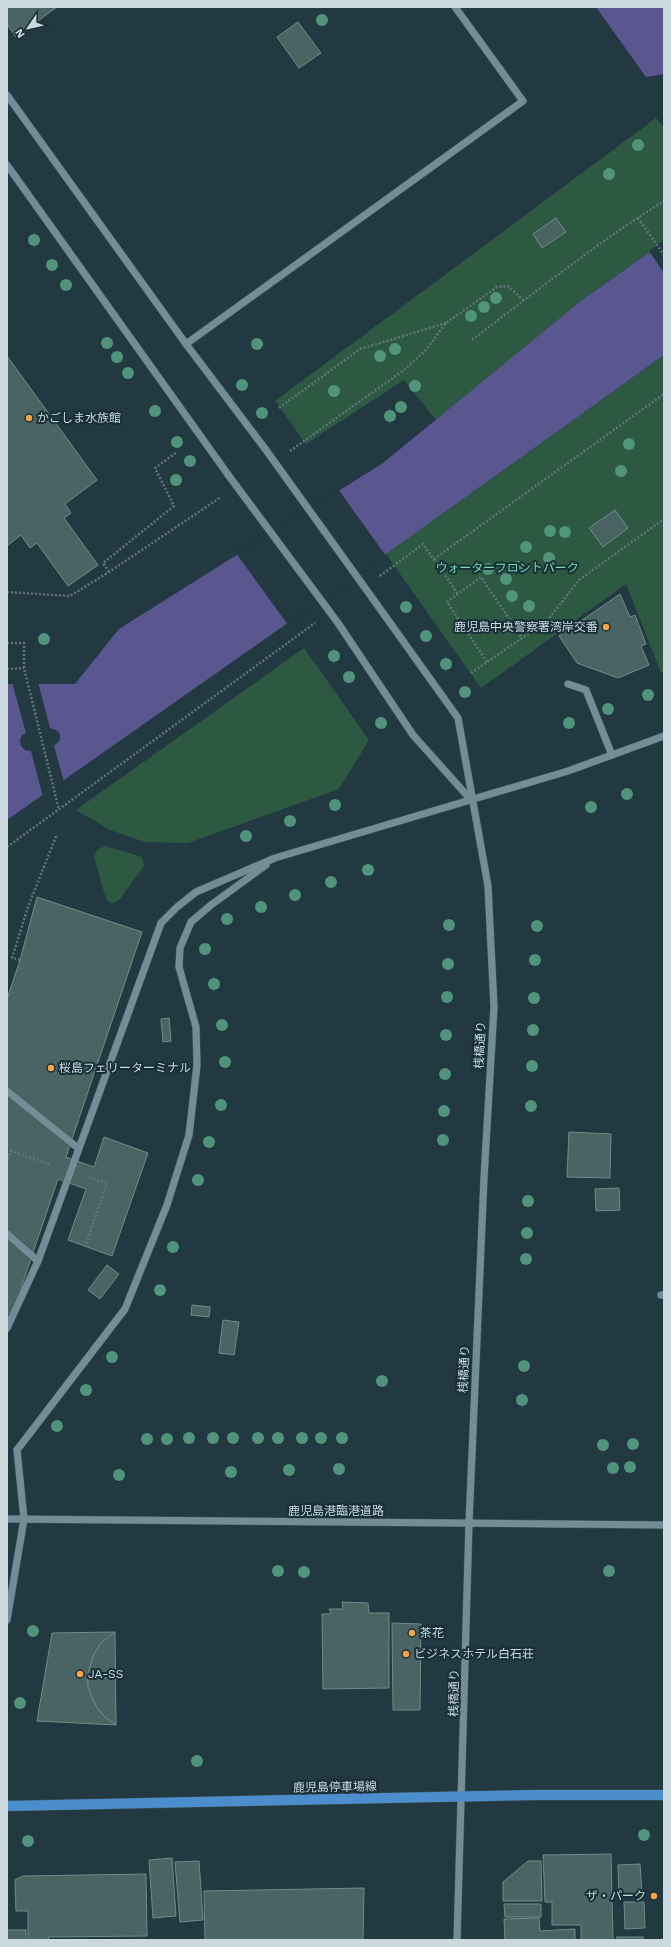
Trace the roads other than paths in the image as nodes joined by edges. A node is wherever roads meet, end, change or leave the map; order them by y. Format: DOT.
graph roads {
  1 [pos="455,7"];
  2 [pos="7,95"];
  3 [pos="7,165"];
  4 [pos="186,344"];
  5 [pos="568,684"];
  6 [pos="664,736"];
  7 [pos="612,755"];
  8 [pos="472,801"];
  9 [pos="275,858"];
  10 [pos="7,1091"];
  11 [pos="78,1148"];
  12 [pos="7,1234"];
  13 [pos="38,1261"];
  14 [pos="7,1328"];
  15 [pos="7,1518"];
  16 [pos="24,1519"];
  17 [pos="469,1523"];
  18 [pos="664,1525"];
  19 [pos="7,1620"];
  20 [pos="664,1795"];
  21 [pos="462,1798"];
  22 [pos="7,1806"];
  23 [pos="457,1940"];
  1 -- 4 [label="street"];
  2 -- 4 [label="street, 桟橋通り"];
  3 -- 8 [label="street, bridge"];
  4 -- 8 [label="street, 桟橋通り, bridge"];
  5 -- 7 [label="street"];
  6 -- 7 [label="street"];
  7 -- 8 [label="street"];
  8 -- 9 [label="street"];
  8 -- 17 [label="street, 桟橋通り"];
  9 -- 11 [label="street"];
  9 -- 16 [label="street"];
  10 -- 11 [label="street"];
  11 -- 13 [label="street"];
  12 -- 13 [label="street"];
  13 -- 14 [label="street"];
  15 -- 16 [label="street, 鹿児島港臨港道路"];
  16 -- 17 [label="street, 鹿児島港臨港道路"];
  16 -- 19 [label="street"];
  17 -- 18 [label="street, 鹿児島港臨港道路"];
  17 -- 21 [label="street, 桟橋通り"];
  20 -- 21 [label="main road, 鹿児島停車場線"];
  21 -- 22 [label="main road, 鹿児島停車場線"];
  21 -- 23 [label="street, 桟橋通り"];
}
